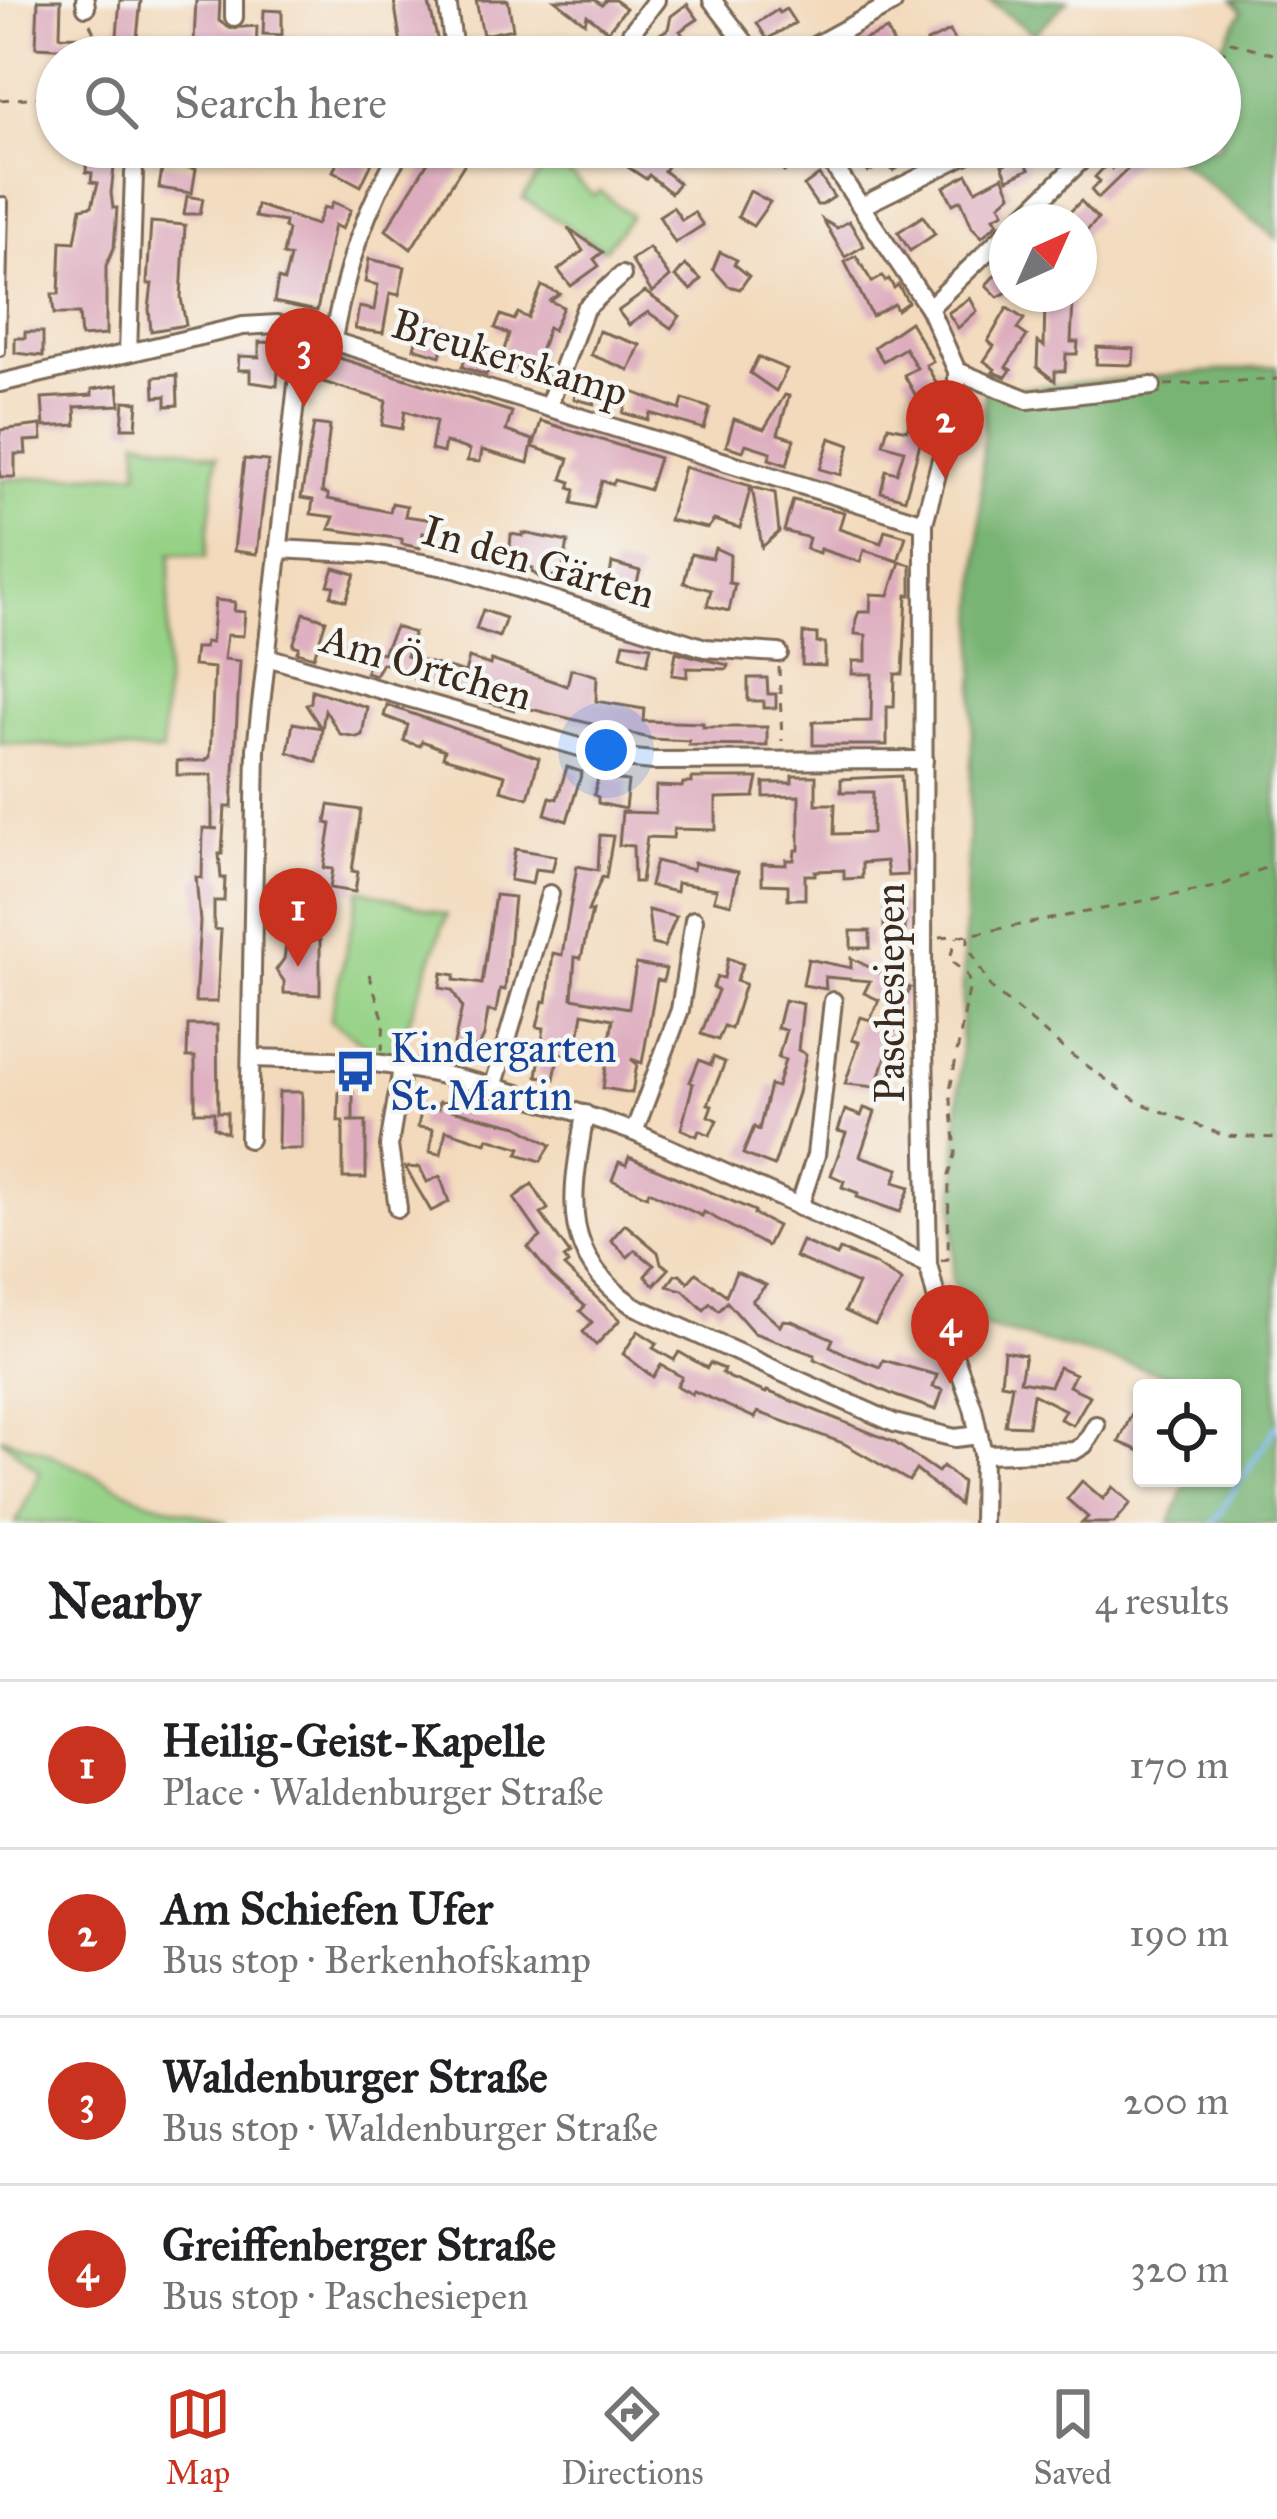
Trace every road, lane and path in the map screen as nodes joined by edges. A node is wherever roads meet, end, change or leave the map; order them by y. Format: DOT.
graph roads {
  1 [pos="447,0"];
  2 [pos="656,0"];
  3 [pos="712,0"];
  4 [pos="86,3"];
  5 [pos="893,3"];
  6 [pos="96,36"];
  7 [pos="451,36"];
  8 [pos="630,36"];
  9 [pos="740,36"];
  10 [pos="832,36"];
  11 [pos="1241,45"];
  12 [pos="1277,55"];
  13 [pos="36,96"];
  14 [pos="0,100"];
  15 [pos="393,168"];
  16 [pos="836,168"];
  17 [pos="939,168"];
  18 [pos="1073,168"];
  19 [pos="134,173"];
  20 [pos="3,202"];
  21 [pos="1036,204"];
  22 [pos="862,206"];
  23 [pos="989,250"];
  24 [pos="622,275"];
  25 [pos="929,308"];
  26 [pos="303,331"];
  27 [pos="333,339"];
  28 [pos="0,350"];
  29 [pos="128,353"];
  30 [pos="958,371"];
  31 [pos="1277,380"];
  32 [pos="0,383"];
  33 [pos="1152,386"];
  34 [pos="548,407"];
  35 [pos="924,523"];
  36 [pos="278,549"];
  37 [pos="779,653"];
  38 [pos="267,657"];
  39 [pos="923,760"];
  40 [pos="783,761"];
  41 [pos="1277,863"];
  42 [pos="550,894"];
  43 [pos="694,920"];
  44 [pos="957,935"];
  45 [pos="968,935"];
  46 [pos="925,937"];
  47 [pos="369,974"];
  48 [pos="833,1001"];
  49 [pos="251,1058"];
  50 [pos="380,1064"];
  51 [pos="402,1067"];
  52 [pos="493,1088"];
  53 [pos="584,1114"];
  54 [pos="634,1132"];
  55 [pos="1277,1138"];
  56 [pos="249,1139"];
  57 [pos="799,1207"];
  58 [pos="398,1208"];
  59 [pos="928,1264"];
  60 [pos="1096,1425"];
  61 [pos="981,1445"];
  62 [pos="982,1523"];
  1 -- 7 [label="street"];
  2 -- 8 [label="street"];
  3 -- 9 [label="street"];
  4 -- 6 [label="path"];
  5 -- 10 [label="street"];
  11 -- 12 [label="path"];
  13 -- 14 [label="path"];
  15 -- 27 [label="street"];
  16 -- 22 [label="street"];
  17 -- 22 [label="street"];
  18 -- 21 [label="street"];
  19 -- 29 [label="street"];
  20 -- 28 [label="lane"];
  22 -- 25 [label="street"];
  23 -- 25 [label="street"];
  24 -- 34 [label="street"];
  25 -- 30 [label="street"];
  26 -- 27 [label="street, Breukerskamp"];
  26 -- 29 [label="street, Breukerskamp"];
  26 -- 36 [label="street"];
  27 -- 34 [label="street, Breukerskamp"];
  29 -- 32 [label="street, Breukerskamp"];
  30 -- 33 [label="street"];
  30 -- 35 [label="street, Paschesiepen"];
  31 -- 33 [label="path"];
  34 -- 35 [label="street, Breukerskamp"];
  35 -- 39 [label="street, Paschesiepen"];
  36 -- 37 [label="street, In den Gärten"];
  36 -- 38 [label="street"];
  37 -- 40 [label="path"];
  38 -- 40 [label="street, Am Örtchen"];
  38 -- 49 [label="street"];
  39 -- 40 [label="street, Am Örtchen"];
  39 -- 46 [label="street, Paschesiepen"];
  41 -- 45 [label="path"];
  42 -- 52 [label="street"];
  43 -- 54 [label="street"];
  44 -- 45 [label="path"];
  44 -- 46 [label="path"];
  44 -- 59 [label="path"];
  45 -- 55 [label="path"];
  46 -- 59 [label="street, Paschesiepen"];
  47 -- 50 [label="path"];
  48 -- 57 [label="street"];
  49 -- 50 [label="street"];
  49 -- 56 [label="street"];
  50 -- 51 [label="street"];
  51 -- 52 [label="street"];
  51 -- 58 [label="street"];
  52 -- 53 [label="street"];
  53 -- 54 [label="street"];
  53 -- 61 [label="street"];
  54 -- 57 [label="street"];
  57 -- 59 [label="street"];
  59 -- 61 [label="street, Paschesiepen"];
  60 -- 61 [label="street"];
  61 -- 62 [label="street, Paschesiepen"];
}
